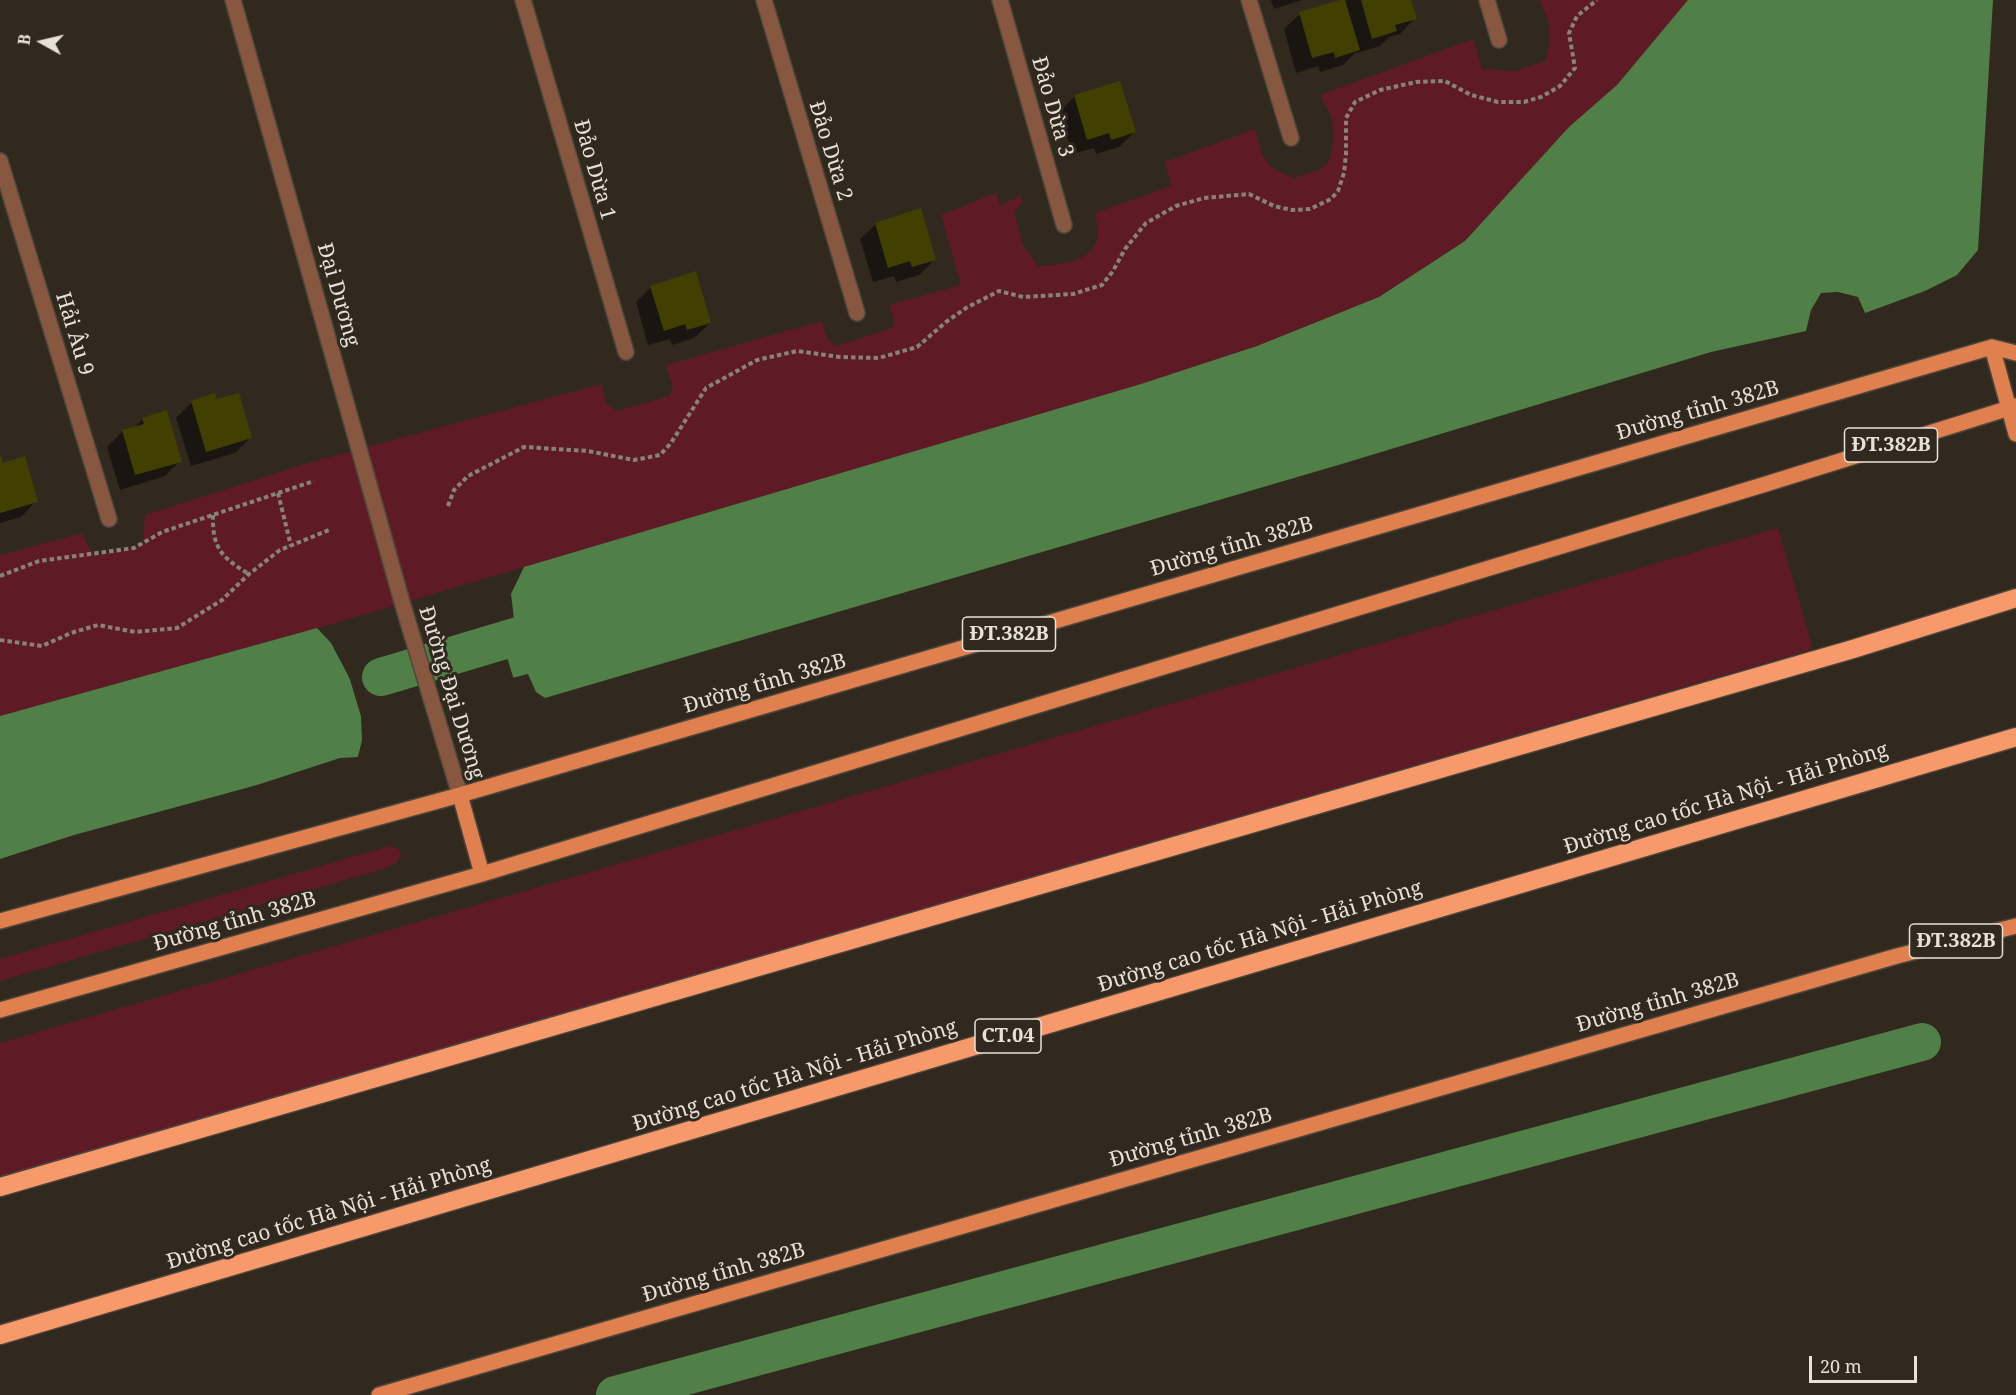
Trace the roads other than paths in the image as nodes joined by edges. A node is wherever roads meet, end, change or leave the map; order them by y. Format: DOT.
graph roads {
  1 [pos="233,0"];
  2 [pos="523,0"];
  3 [pos="764,0"];
  4 [pos="1000,0"];
  5 [pos="1249,0"];
  6 [pos="1487,0"];
  7 [pos="1499,40"];
  8 [pos="1292,138"];
  9 [pos="0,161"];
  10 [pos="1064,225"];
  11 [pos="857,313"];
  12 [pos="1992,346"];
  13 [pos="626,352"];
  14 [pos="2016,352"];
  15 [pos="2012,407"];
  16 [pos="2016,434"];
  17 [pos="109,519"];
  18 [pos="2016,598"];
  19 [pos="402,602"];
  20 [pos="2016,737"];
  21 [pos="460,795"];
  22 [pos="482,874"];
  23 [pos="0,921"];
  24 [pos="2016,926"];
  25 [pos="0,1010"];
  26 [pos="0,1187"];
  27 [pos="0,1335"];
  28 [pos="379,1395"];
  1 -- 19 [label="street, Đại Dương"];
  2 -- 13 [label="street, Đảo Dừa 1"];
  3 -- 11 [label="street, Đảo Dừa 2"];
  4 -- 10 [label="street, Đảo Dừa 3"];
  5 -- 8 [label="street"];
  6 -- 7 [label="street"];
  9 -- 17 [label="street, Hải Âu 9"];
  12 -- 14 [label="main road"];
  12 -- 15 [label="main road"];
  12 -- 21 [label="main road, Đường tỉnh 382B / ĐT.382B"];
  15 -- 16 [label="main road"];
  15 -- 22 [label="main road, Đường tỉnh 382B / ĐT.382B"];
  18 -- 26 [label="highway"];
  19 -- 21 [label="street, Đường Đại Dương"];
  20 -- 27 [label="highway, Đường cao tốc Hà Nội - Hải Phòng / CT.04"];
  21 -- 22 [label="main road"];
  21 -- 23 [label="main road, Đường tỉnh 382B / ĐT.382B"];
  22 -- 25 [label="main road, Đường tỉnh 382B / ĐT.382B"];
  24 -- 28 [label="main road, Đường tỉnh 382B / ĐT.382B"];
}
